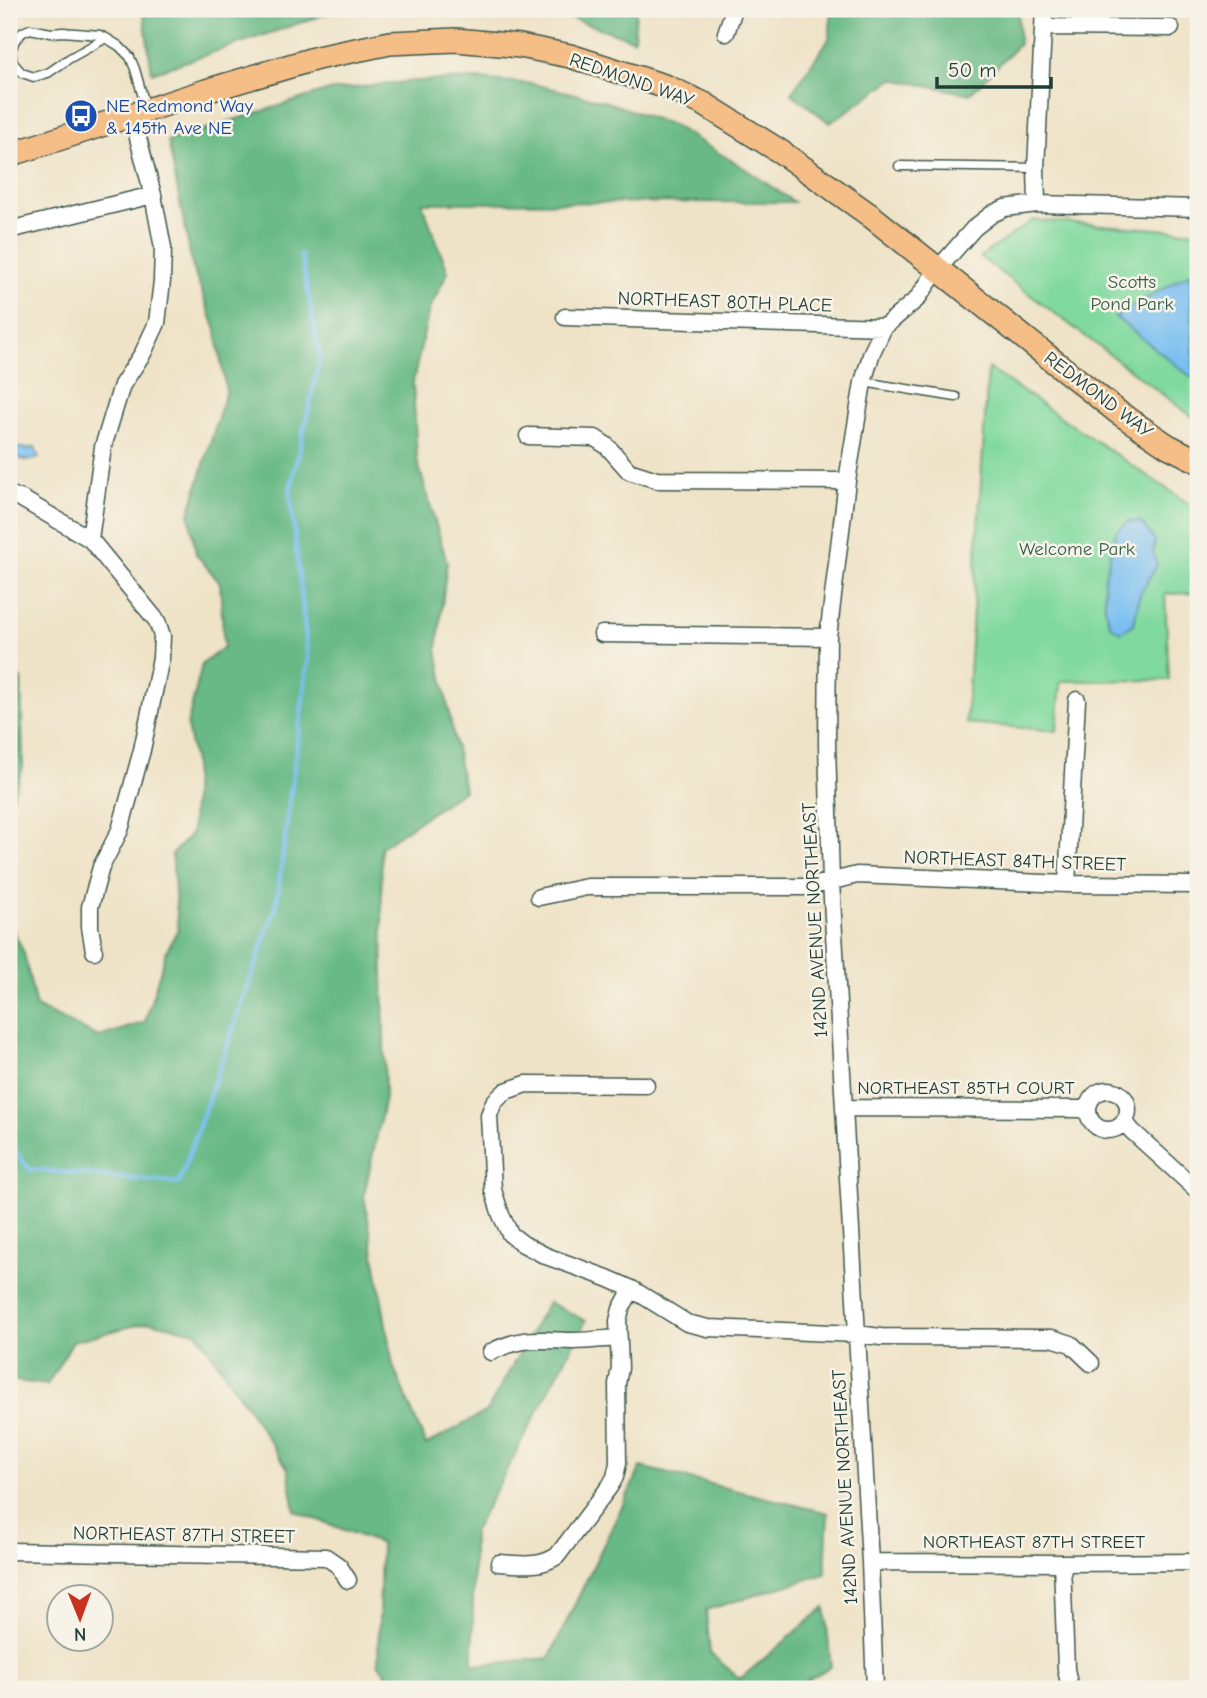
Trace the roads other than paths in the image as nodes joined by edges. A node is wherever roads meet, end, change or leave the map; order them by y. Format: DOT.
graph roads {
  1 [pos="734,9"];
  2 [pos="1044,9"];
  3 [pos="1043,27"];
  4 [pos="1171,28"];
  5 [pos="726,33"];
  6 [pos="106,38"];
  7 [pos="139,113"];
  8 [pos="9,155"];
  9 [pos="899,166"];
  10 [pos="1036,168"];
  11 [pos="153,195"];
  12 [pos="1037,204"];
  13 [pos="1198,208"];
  14 [pos="9,230"];
  15 [pos="939,269"];
  16 [pos="565,317"];
  17 [pos="884,327"];
  18 [pos="863,382"];
  19 [pos="956,397"];
  20 [pos="528,436"];
  21 [pos="1193,455"];
  22 [pos="847,481"];
  23 [pos="9,494"];
  24 [pos="90,539"];
  25 [pos="601,634"];
  26 [pos="828,637"];
  27 [pos="1077,700"];
  28 [pos="831,881"];
  29 [pos="1067,884"];
  30 [pos="1198,884"];
  31 [pos="539,897"];
  32 [pos="93,951"];
  33 [pos="646,1086"];
  34 [pos="845,1108"];
  35 [pos="1087,1109"];
  36 [pos="1125,1121"];
  37 [pos="1198,1191"];
  38 [pos="632,1289"];
  39 [pos="857,1334"];
  40 [pos="618,1338"];
  41 [pos="491,1352"];
  42 [pos="1091,1363"];
  43 [pos="9,1551"];
  44 [pos="870,1562"];
  45 [pos="1198,1562"];
  46 [pos="499,1563"];
  47 [pos="1062,1563"];
  48 [pos="348,1580"];
  49 [pos="875,1689"];
  50 [pos="1070,1689"];
  1 -- 5 [label="street"];
  2 -- 3 [label="street"];
  3 -- 4 [label="street"];
  3 -- 10 [label="street"];
  6 -- 6 [label="lane"];
  6 -- 7 [label="lane"];
  7 -- 8 [label="main road, REDMOND WAY"];
  7 -- 11 [label="street"];
  7 -- 15 [label="main road, REDMOND WAY"];
  9 -- 10 [label="lane"];
  10 -- 12 [label="street"];
  11 -- 14 [label="street"];
  11 -- 24 [label="street"];
  12 -- 13 [label="street"];
  12 -- 15 [label="street, 142ND AVENUE NORTHEAST"];
  15 -- 17 [label="street, 142ND AVENUE NORTHEAST"];
  15 -- 21 [label="main road, REDMOND WAY"];
  16 -- 17 [label="street, NORTHEAST 80TH PLACE"];
  17 -- 18 [label="street, 142ND AVENUE NORTHEAST"];
  18 -- 19 [label="lane"];
  18 -- 22 [label="street, 142ND AVENUE NORTHEAST"];
  20 -- 22 [label="street"];
  22 -- 26 [label="street, 142ND AVENUE NORTHEAST"];
  23 -- 24 [label="street"];
  24 -- 32 [label="street"];
  25 -- 26 [label="street"];
  26 -- 28 [label="street, 142ND AVENUE NORTHEAST"];
  27 -- 29 [label="street"];
  28 -- 29 [label="street, NORTHEAST 84TH STREET"];
  28 -- 31 [label="street, NORTHEAST 84TH STREET"];
  28 -- 34 [label="street, 142ND AVENUE NORTHEAST"];
  29 -- 30 [label="street, NORTHEAST 84TH STREET"];
  33 -- 38 [label="street"];
  34 -- 35 [label="street, NORTHEAST 85TH COURT"];
  34 -- 39 [label="street, 142ND AVENUE NORTHEAST"];
  35 -- 36 [label="street, NORTHEAST 85TH COURT"];
  35 -- 36 [label="street, NORTHEAST 85TH COURT"];
  36 -- 37 [label="street, NORTHEAST 85TH COURT"];
  38 -- 39 [label="street"];
  38 -- 40 [label="street"];
  39 -- 42 [label="street"];
  39 -- 44 [label="street, 142ND AVENUE NORTHEAST"];
  40 -- 41 [label="street"];
  40 -- 46 [label="street"];
  43 -- 48 [label="street, NORTHEAST 87TH STREET"];
  44 -- 47 [label="street, NORTHEAST 87TH STREET"];
  44 -- 49 [label="street, 142ND AVENUE NORTHEAST"];
  45 -- 47 [label="street, NORTHEAST 87TH STREET"];
  47 -- 50 [label="street"];
}
